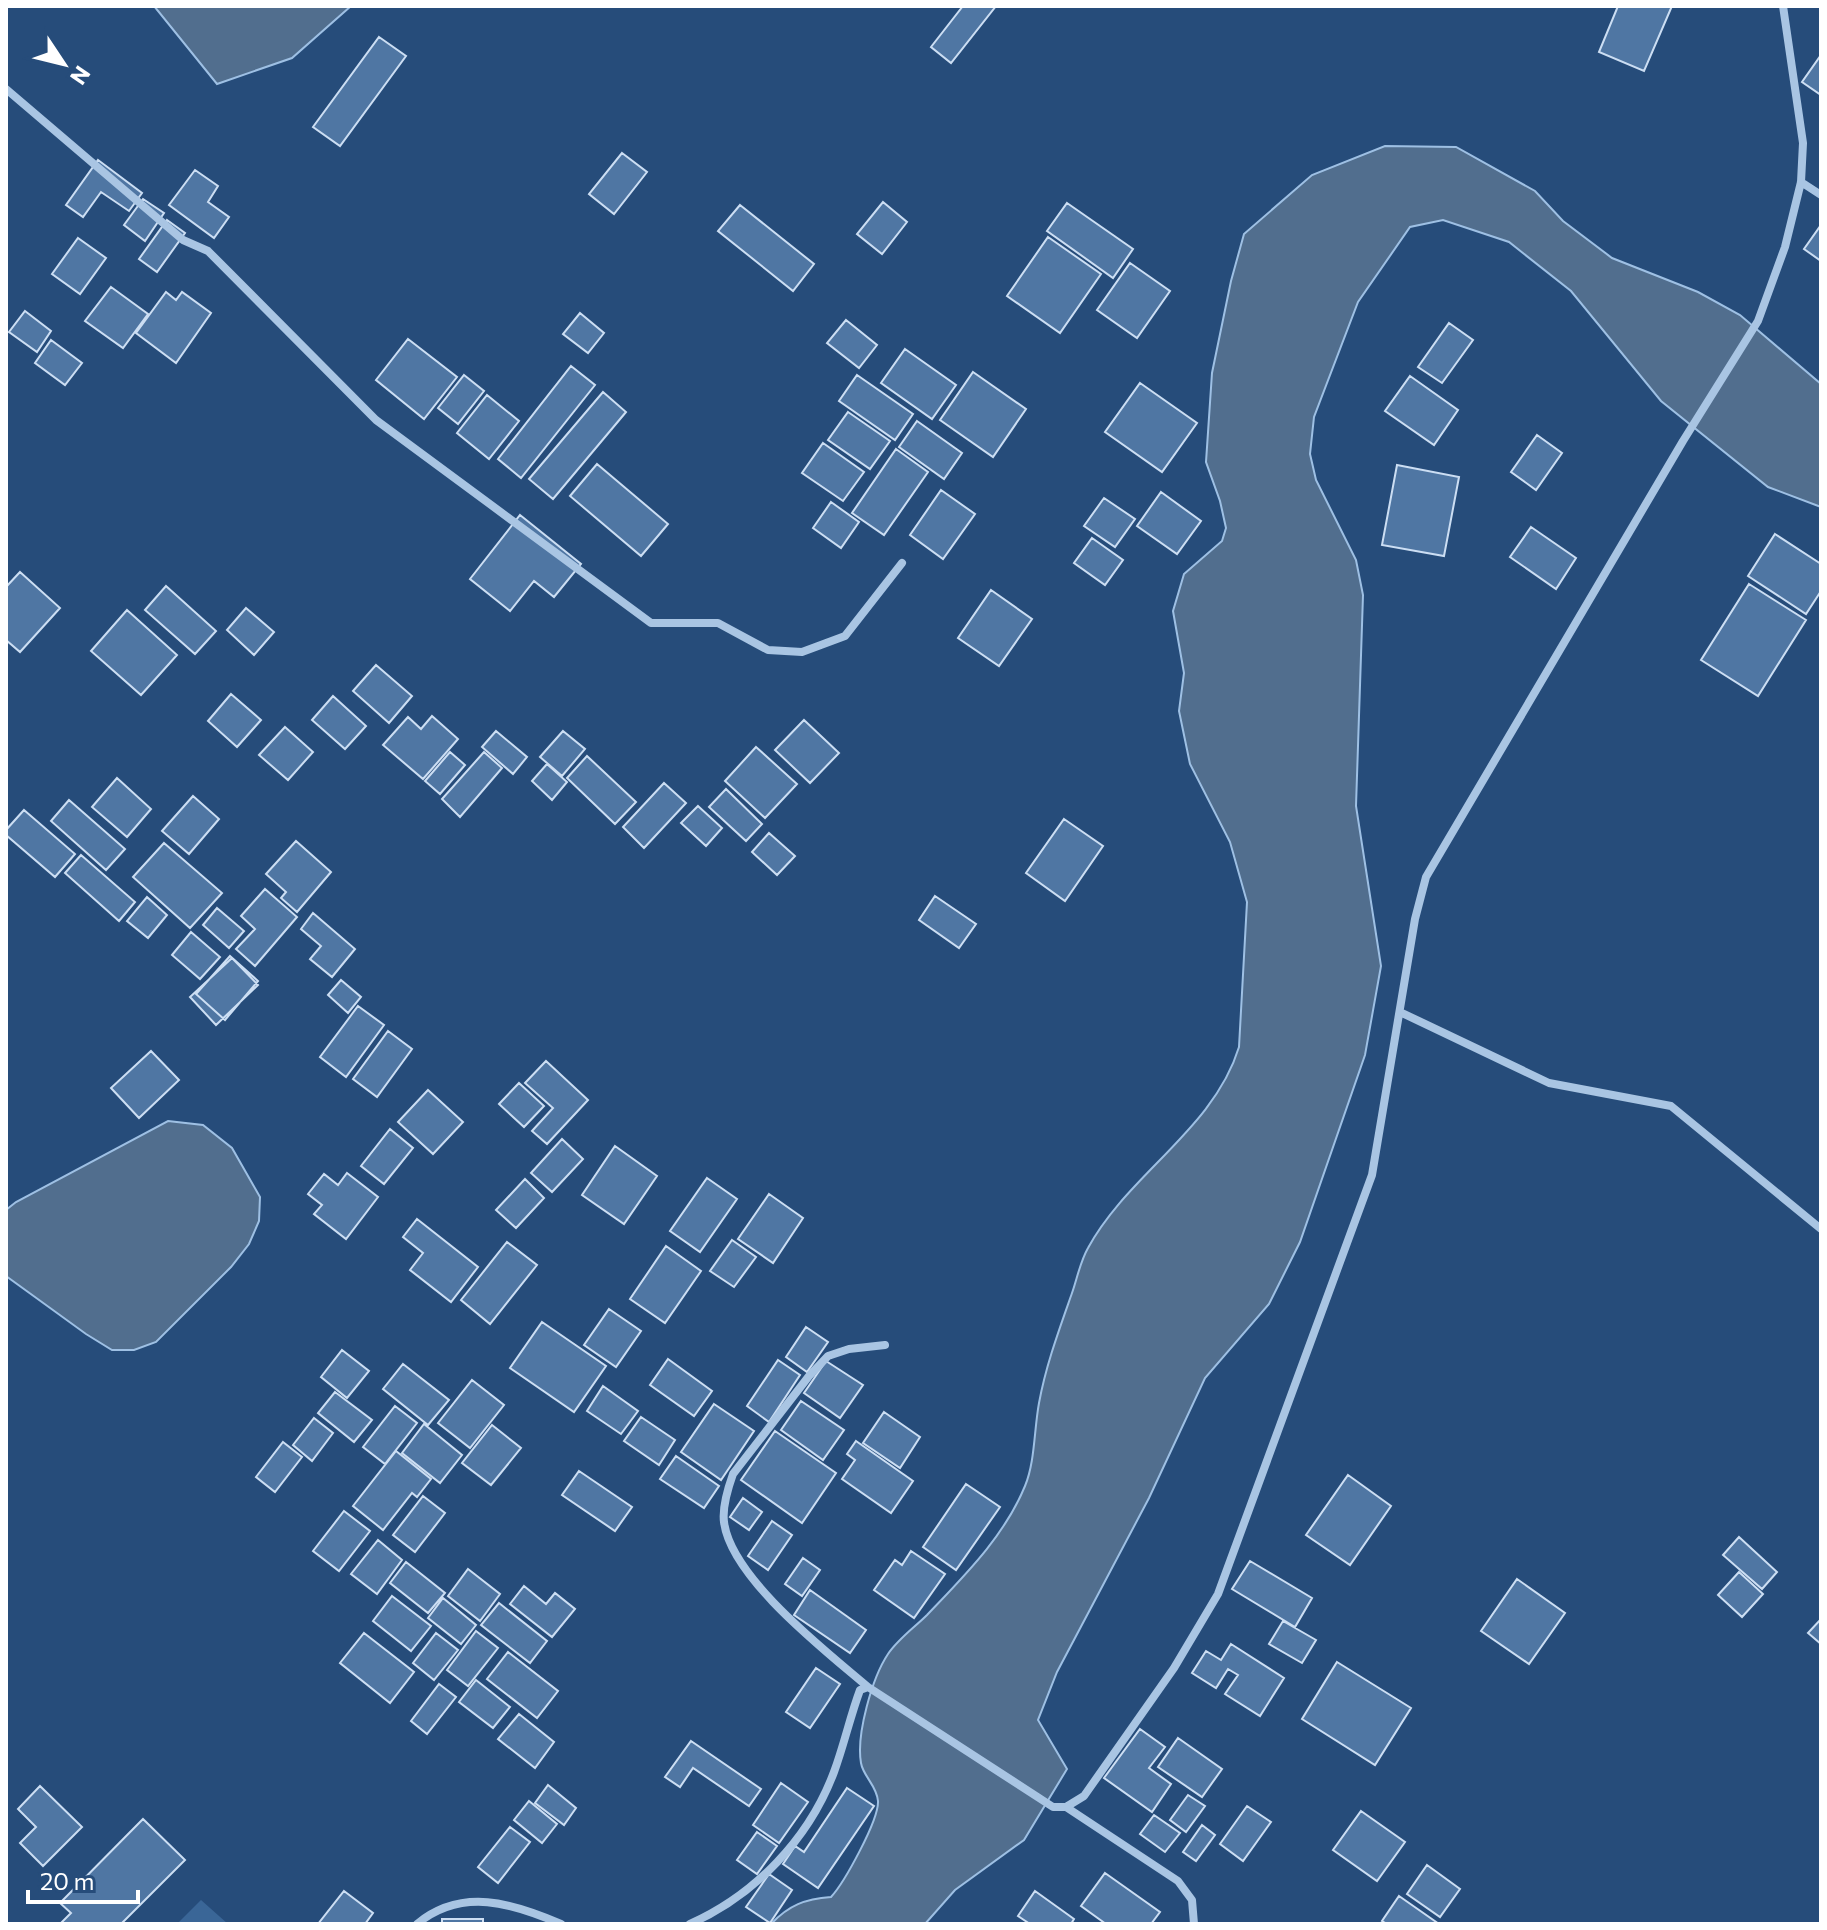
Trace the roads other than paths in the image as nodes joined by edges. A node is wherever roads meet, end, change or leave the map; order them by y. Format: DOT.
graph roads {
  1 [pos="1783,6"];
  2 [pos="6,89"];
  3 [pos="1801,182"];
  4 [pos="1821,195"];
  5 [pos="902,563"];
  6 [pos="1400,1012"];
  7 [pos="1821,1229"];
  8 [pos="885,1345"];
  9 [pos="869,1688"];
  10 [pos="1066,1807"];
  11 [pos="417,1924"];
  12 [pos="561,1924"];
  13 [pos="690,1924"];
  14 [pos="1194,1924"];
  1 -- 3 [label="street"];
  2 -- 5 [label="street"];
  3 -- 4 [label="street"];
  3 -- 6 [label="street"];
  6 -- 7 [label="street"];
  6 -- 10 [label="street"];
  8 -- 9 [label="street"];
  9 -- 10 [label="street"];
  9 -- 13 [label="street"];
  10 -- 14 [label="street"];
  11 -- 12 [label="street"];
}
